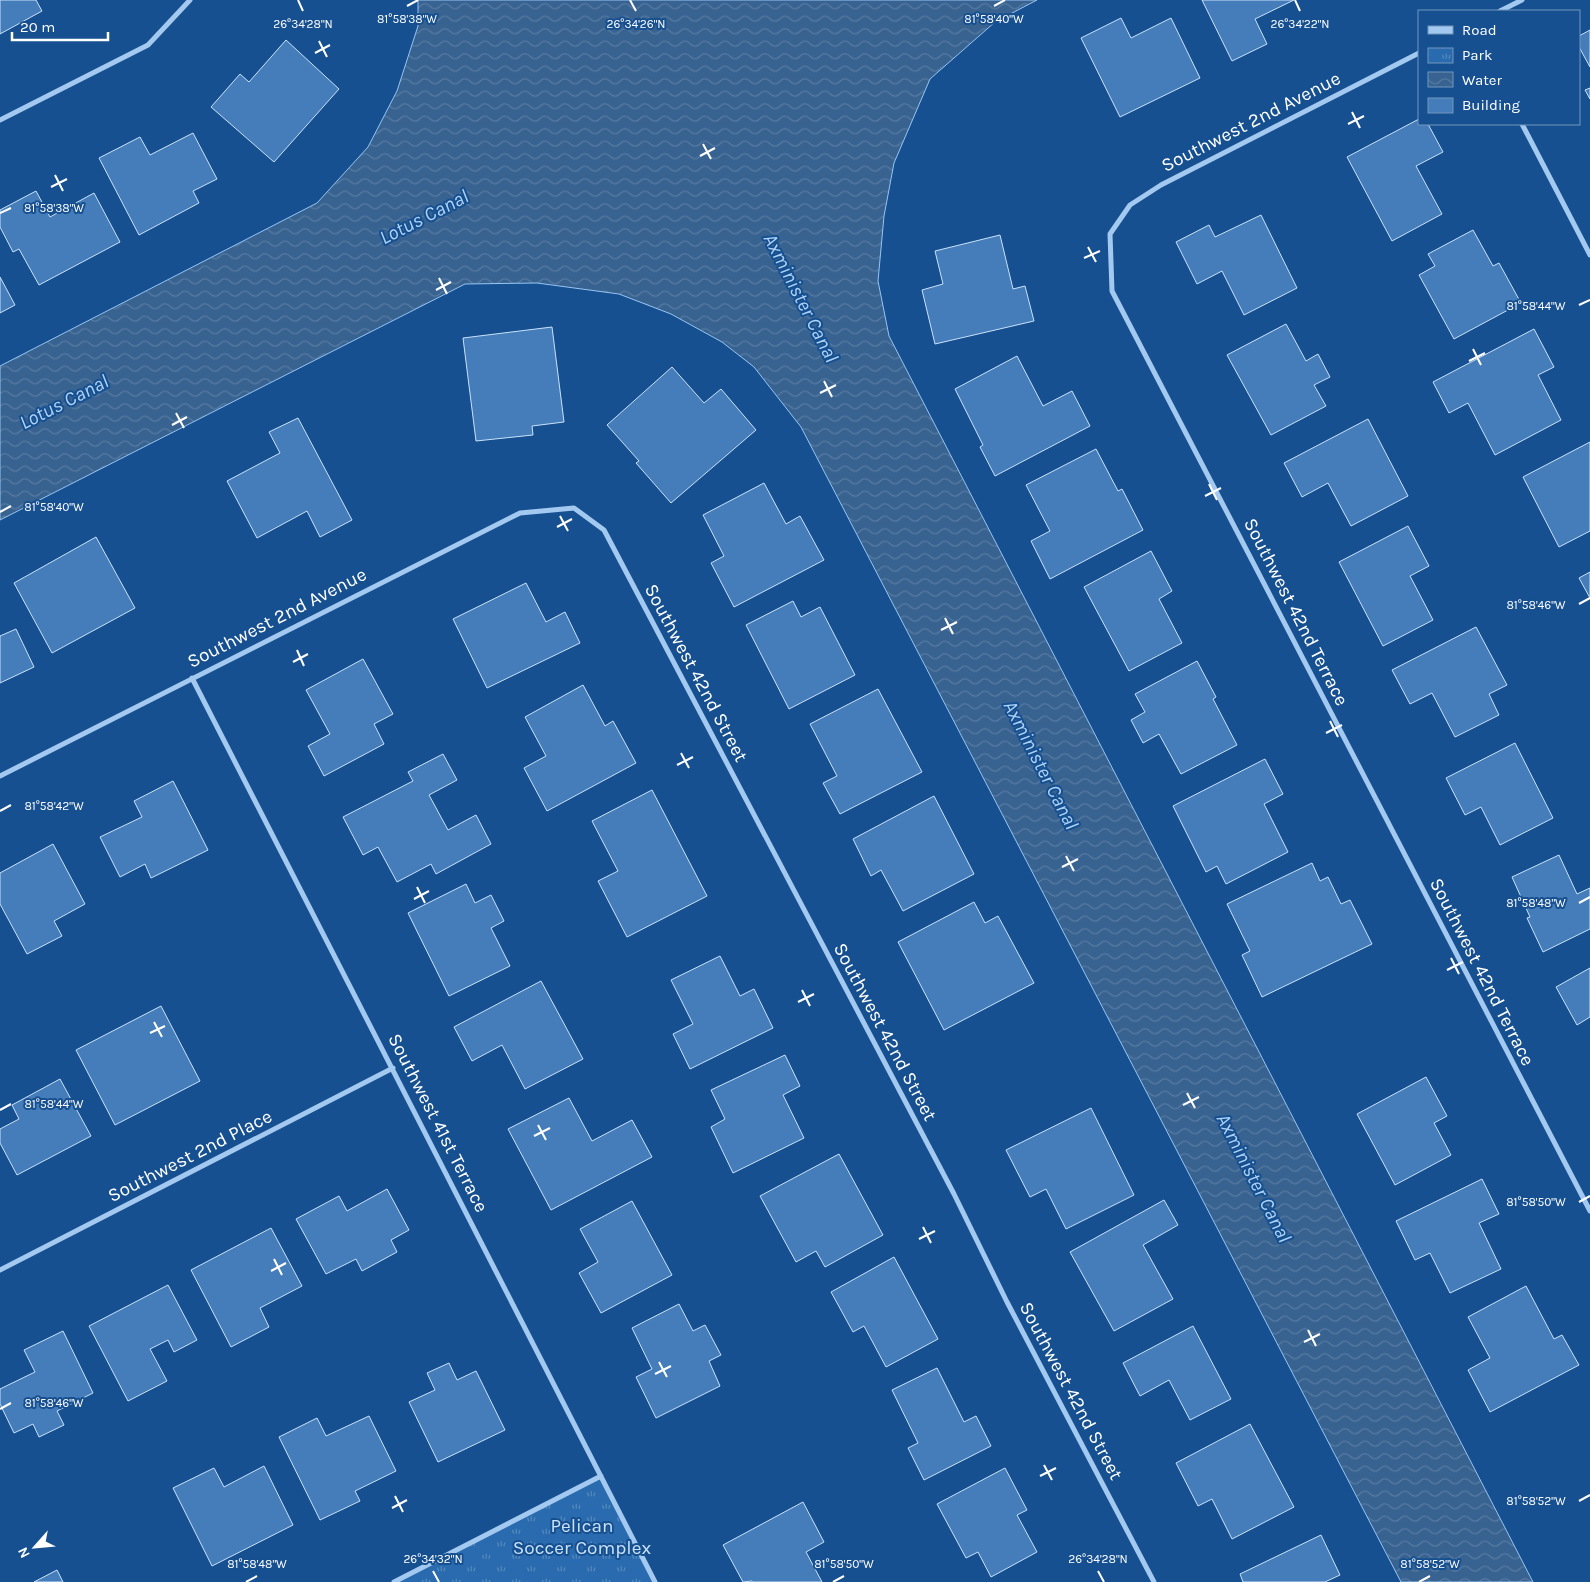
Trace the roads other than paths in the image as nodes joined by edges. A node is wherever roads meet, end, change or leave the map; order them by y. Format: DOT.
graph roads {
  1 [pos="190,0"];
  2 [pos="1522,0"];
  3 [pos="1502,10"];
  4 [pos="1418,54"];
  5 [pos="0,120"];
  6 [pos="1523,125"];
  7 [pos="1110,234"];
  8 [pos="1590,255"];
  9 [pos="574,508"];
  10 [pos="192,678"];
  11 [pos="0,776"];
  12 [pos="393,1068"];
  13 [pos="1590,1211"];
  14 [pos="0,1270"];
  15 [pos="601,1476"];
  16 [pos="394,1582"];
  17 [pos="656,1582"];
  18 [pos="1154,1582"];
  1 -- 5 [label="street"];
  2 -- 3 [label="street"];
  4 -- 7 [label="street, Southwest 2nd Avenue"];
  6 -- 8 [label="street"];
  7 -- 13 [label="street, Southwest 42nd Terrace"];
  9 -- 10 [label="street, Southwest 2nd Avenue"];
  9 -- 18 [label="street, Southwest 42nd Street"];
  10 -- 11 [label="street, Southwest 2nd Avenue"];
  10 -- 12 [label="street, Southwest 41st Terrace"];
  12 -- 14 [label="street, Southwest 2nd Place"];
  12 -- 15 [label="street, Southwest 41st Terrace"];
  15 -- 16 [label="street"];
  15 -- 17 [label="street, Southwest 41st Terrace"];
}
